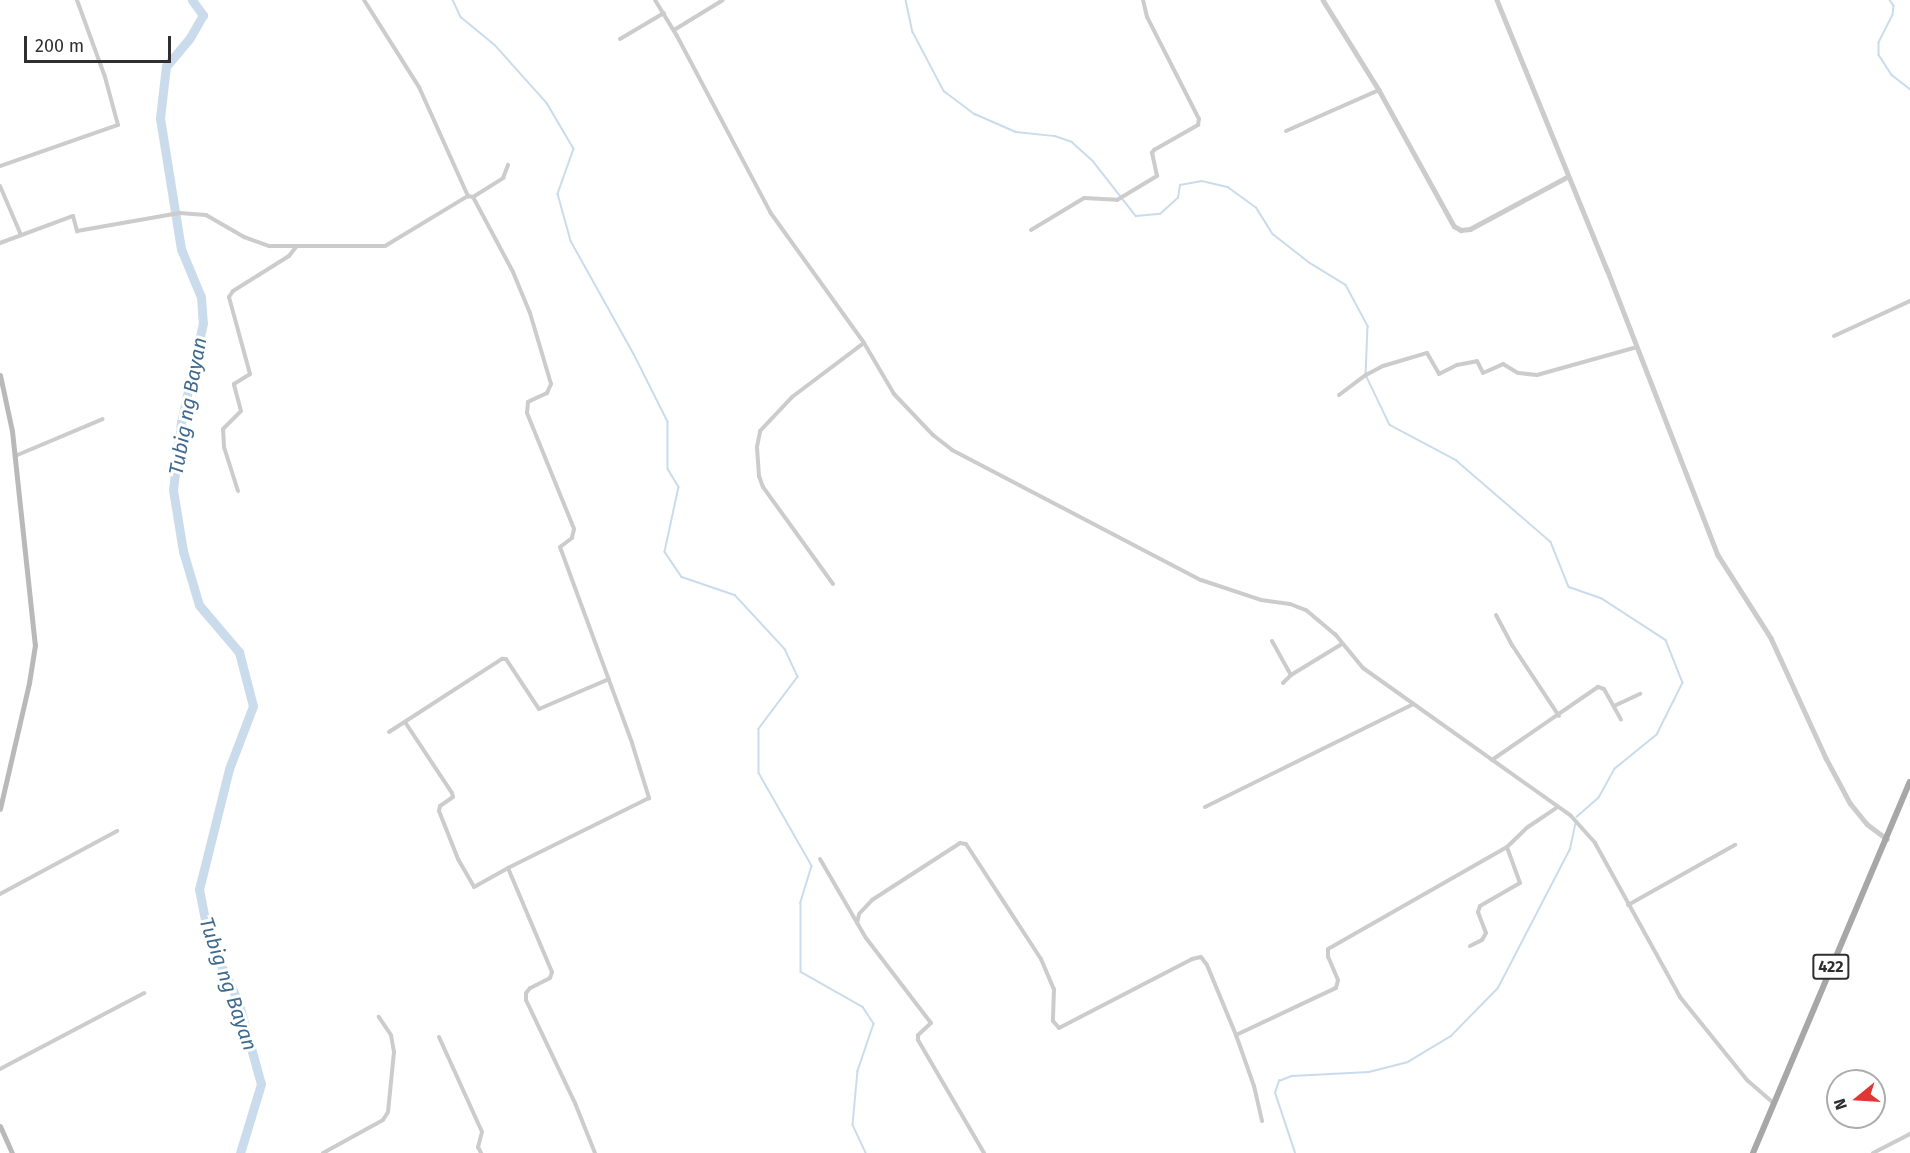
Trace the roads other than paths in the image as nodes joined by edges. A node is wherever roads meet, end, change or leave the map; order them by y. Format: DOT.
graph roads {
  1 [pos="77,0"];
  2 [pos="364,0"];
  3 [pos="656,0"];
  4 [pos="723,0"];
  5 [pos="1143,0"];
  6 [pos="1323,0"];
  7 [pos="1497,0"];
  8 [pos="664,14"];
  9 [pos="674,30"];
  10 [pos="620,39"];
  11 [pos="1379,90"];
  12 [pos="1286,131"];
  13 [pos="508,165"];
  14 [pos="0,166"];
  15 [pos="1567,177"];
  16 [pos="0,186"];
  17 [pos="471,197"];
  18 [pos="1031,230"];
  19 [pos="21,235"];
  20 [pos="0,243"];
  21 [pos="296,246"];
  22 [pos="1910,301"];
  23 [pos="1833,336"];
  24 [pos="864,343"];
  25 [pos="1637,347"];
  26 [pos="0,375"];
  27 [pos="1339,395"];
  28 [pos="9,411"];
  29 [pos="0,414"];
  30 [pos="103,419"];
  31 [pos="15,456"];
  32 [pos="238,491"];
  33 [pos="833,584"];
  34 [pos="1496,615"];
  35 [pos="1272,641"];
  36 [pos="1342,644"];
  37 [pos="1291,675"];
  38 [pos="609,679"];
  39 [pos="1283,683"];
  40 [pos="1640,694"];
  41 [pos="1413,704"];
  42 [pos="1614,706"];
  43 [pos="1559,716"];
  44 [pos="1621,720"];
  45 [pos="405,722"];
  46 [pos="389,732"];
  47 [pos="1492,760"];
  48 [pos="1910,782"];
  49 [pos="1205,807"];
  50 [pos="1558,807"];
  51 [pos="0,809"];
  52 [pos="117,831"];
  53 [pos="1887,839"];
  54 [pos="1736,844"];
  55 [pos="1507,847"];
  56 [pos="820,859"];
  57 [pos="508,868"];
  58 [pos="0,894"];
  59 [pos="1628,905"];
  60 [pos="857,923"];
  61 [pos="1470,946"];
  62 [pos="144,993"];
  63 [pos="379,1017"];
  64 [pos="1236,1035"];
  65 [pos="439,1037"];
  66 [pos="0,1069"];
  67 [pos="1773,1103"];
  68 [pos="1263,1121"];
  69 [pos="0,1126"];
  70 [pos="1910,1134"];
  71 [pos="12,1153"];
  72 [pos="323,1153"];
  73 [pos="481,1153"];
  74 [pos="595,1153"];
  75 [pos="984,1153"];
  76 [pos="1753,1153"];
  77 [pos="1873,1153"];
  1 -- 14 [label="street"];
  2 -- 17 [label="street"];
  3 -- 8 [label="street"];
  4 -- 9 [label="street"];
  5 -- 18 [label="street"];
  6 -- 11 [label="street"];
  7 -- 15 [label="street"];
  8 -- 9 [label="street"];
  8 -- 10 [label="street"];
  9 -- 24 [label="street"];
  11 -- 12 [label="street"];
  11 -- 15 [label="street"];
  13 -- 17 [label="street"];
  15 -- 25 [label="street"];
  16 -- 19 [label="street"];
  17 -- 21 [label="street"];
  17 -- 38 [label="street"];
  19 -- 20 [label="street"];
  19 -- 21 [label="street"];
  21 -- 32 [label="street"];
  22 -- 23 [label="street"];
  24 -- 33 [label="street"];
  24 -- 36 [label="street"];
  25 -- 27 [label="street"];
  25 -- 53 [label="street"];
  26 -- 28 [label="main road"];
  28 -- 29 [label="street"];
  28 -- 31 [label="main road"];
  30 -- 31 [label="street"];
  31 -- 51 [label="main road"];
  34 -- 43 [label="street"];
  35 -- 37 [label="street"];
  36 -- 37 [label="street"];
  36 -- 41 [label="street"];
  37 -- 39 [label="street"];
  38 -- 45 [label="street"];
  38 -- 57 [label="street"];
  40 -- 42 [label="street"];
  41 -- 47 [label="street"];
  41 -- 49 [label="street"];
  42 -- 43 [label="street"];
  42 -- 44 [label="street"];
  43 -- 47 [label="street"];
  45 -- 46 [label="street"];
  45 -- 57 [label="street"];
  47 -- 50 [label="street"];
  48 -- 53 [label="main road, 422"];
  50 -- 55 [label="street"];
  50 -- 59 [label="street"];
  52 -- 58 [label="street"];
  53 -- 67 [label="main road, 422"];
  54 -- 59 [label="street"];
  55 -- 61 [label="street"];
  55 -- 64 [label="street"];
  56 -- 60 [label="street"];
  57 -- 74 [label="street"];
  59 -- 67 [label="street"];
  60 -- 64 [label="street"];
  60 -- 75 [label="street"];
  62 -- 66 [label="street"];
  63 -- 72 [label="street"];
  64 -- 68 [label="street"];
  65 -- 73 [label="street"];
  67 -- 76 [label="main road, 422"];
  69 -- 71 [label="main road"];
  70 -- 77 [label="street"];
}
